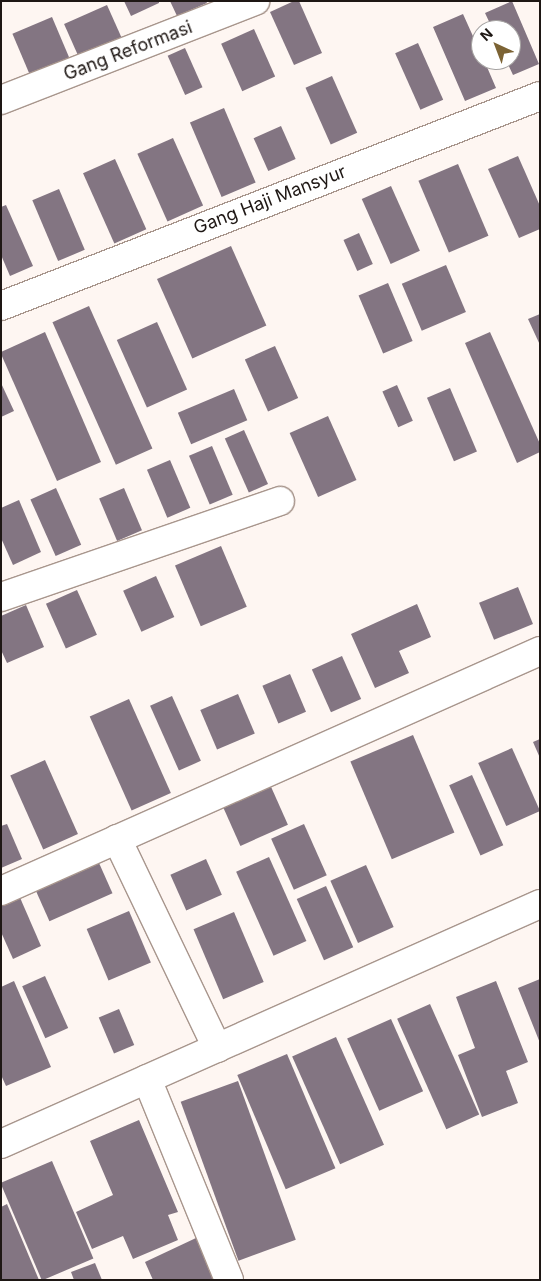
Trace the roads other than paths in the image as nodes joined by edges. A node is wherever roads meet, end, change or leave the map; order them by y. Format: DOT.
graph roads {
  1 [pos="255,1"];
  2 [pos="540,96"];
  3 [pos="1,100"];
  4 [pos="1,306"];
  5 [pos="280,501"];
  6 [pos="1,597"];
  7 [pos="540,651"];
  8 [pos="117,839"];
  9 [pos="1,891"];
  10 [pos="540,904"];
  11 [pos="217,1048"];
  12 [pos="147,1079"];
  13 [pos="1,1144"];
  14 [pos="229,1280"];
  1 -- 3 [label="street, Gang Reformasi"];
  2 -- 4 [label="street, Gang Haji Mansyur"];
  5 -- 6 [label="street"];
  7 -- 8 [label="street"];
  8 -- 9 [label="street"];
  8 -- 11 [label="street"];
  10 -- 11 [label="street"];
  11 -- 12 [label="street"];
  12 -- 13 [label="street"];
  12 -- 14 [label="street"];
}
